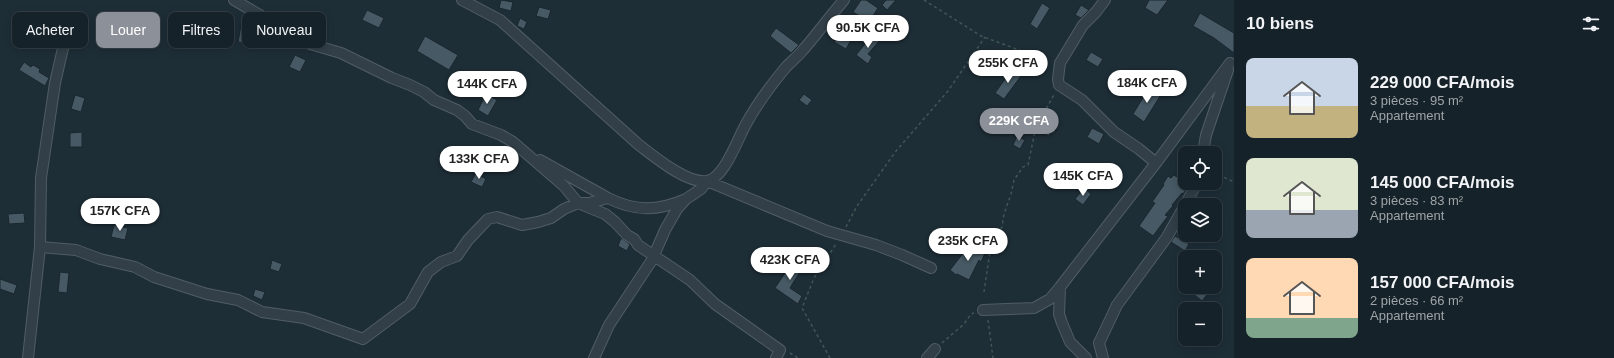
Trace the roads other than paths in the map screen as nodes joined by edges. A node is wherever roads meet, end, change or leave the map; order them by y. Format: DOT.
graph roads {
  1 [pos="234,0"];
  2 [pos="462,0"];
  3 [pos="844,0"];
  4 [pos="1104,0"];
  5 [pos="63,48"];
  6 [pos="1232,60"];
  7 [pos="1204,146"];
  8 [pos="530,155"];
  9 [pos="1156,163"];
  10 [pos="707,181"];
  11 [pos="608,198"];
  12 [pos="686,199"];
  13 [pos="578,203"];
  14 [pos="1178,217"];
  15 [pos="40,247"];
  16 [pos="654,256"];
  17 [pos="931,268"];
  18 [pos="1060,287"];
  19 [pos="982,310"];
  20 [pos="936,349"];
  21 [pos="28,358"];
  22 [pos="594,358"];
  23 [pos="776,358"];
  24 [pos="928,358"];
  25 [pos="1086,358"];
  26 [pos="1103,358"];
  1 -- 8 [label="street"];
  2 -- 10 [label="street"];
  3 -- 10 [label="street"];
  4 -- 9 [label="street"];
  5 -- 15 [label="street"];
  6 -- 7 [label="street"];
  6 -- 9 [label="street"];
  8 -- 11 [label="street"];
  8 -- 13 [label="street"];
  9 -- 18 [label="street"];
  10 -- 12 [label="street"];
  10 -- 17 [label="street"];
  11 -- 12 [label="street"];
  11 -- 13 [label="street"];
  12 -- 16 [label="street"];
  13 -- 15 [label="street"];
  13 -- 16 [label="street"];
  14 -- 26 [label="street"];
  15 -- 21 [label="street"];
  16 -- 22 [label="street"];
  16 -- 23 [label="street"];
  18 -- 19 [label="street"];
  18 -- 25 [label="street"];
  20 -- 24 [label="street"];
}
